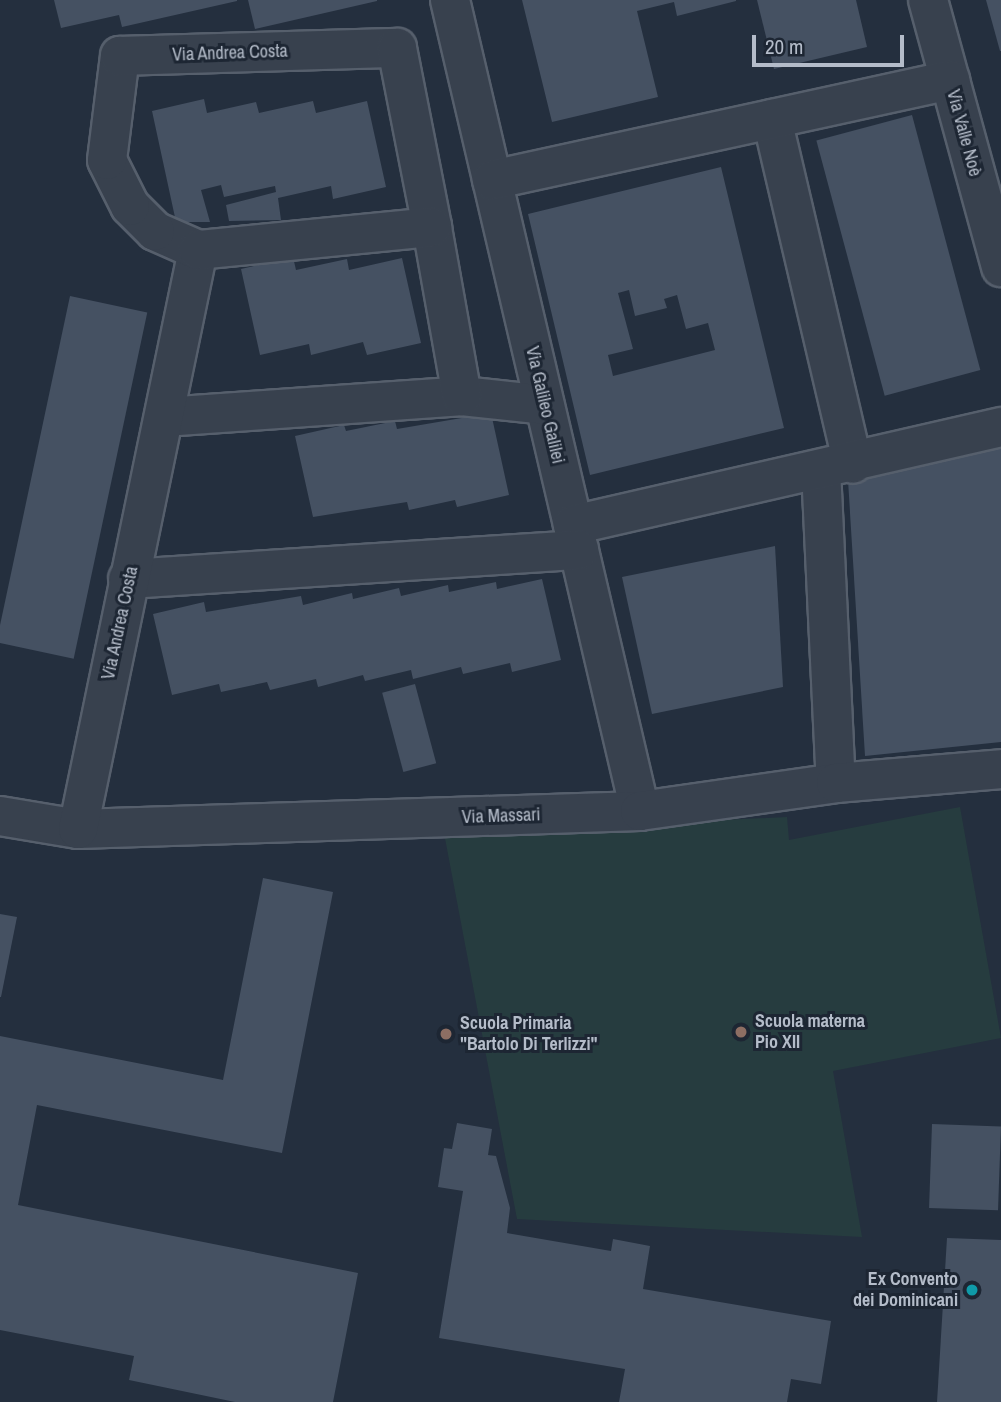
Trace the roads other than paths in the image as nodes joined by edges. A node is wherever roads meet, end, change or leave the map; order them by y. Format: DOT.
graph roads {
  1 [pos="450,0"];
  2 [pos="928,0"];
  3 [pos="950,80"];
  4 [pos="772,119"];
  5 [pos="492,180"];
  6 [pos="432,227"];
  7 [pos="198,250"];
  8 [pos="1001,267"];
  9 [pos="462,396"];
  10 [pos="545,405"];
  11 [pos="164,416"];
  12 [pos="1001,427"];
  13 [pos="837,466"];
  14 [pos="576,538"];
  15 [pos="128,579"];
  16 [pos="1001,769"];
  17 [pos="836,783"];
  18 [pos="640,811"];
  19 [pos="0,816"];
  20 [pos="78,829"];
  1 -- 5 [label="street, Via Galileo Galilei"];
  2 -- 3 [label="street, Via Valle Noè"];
  3 -- 4 [label="street"];
  3 -- 8 [label="street, Via Valle Noè"];
  4 -- 5 [label="street"];
  4 -- 13 [label="street"];
  5 -- 10 [label="street, Via Galileo Galilei"];
  6 -- 7 [label="street, Via Andrea Costa"];
  6 -- 7 [label="street, Via Andrea Costa"];
  6 -- 9 [label="street, Via Andrea Costa"];
  7 -- 11 [label="street, Via Andrea Costa"];
  9 -- 10 [label="street"];
  9 -- 11 [label="street"];
  10 -- 14 [label="street, Via Galileo Galilei"];
  11 -- 15 [label="street, Via Andrea Costa"];
  12 -- 13 [label="street"];
  13 -- 14 [label="street"];
  13 -- 17 [label="street"];
  14 -- 15 [label="street"];
  14 -- 18 [label="street, Via Galileo Galilei"];
  15 -- 20 [label="street, Via Andrea Costa"];
  16 -- 17 [label="street, Via Massari"];
  17 -- 18 [label="street, Via Massari"];
  18 -- 20 [label="street, Via Massari"];
  19 -- 20 [label="street, Via Massari"];
}
